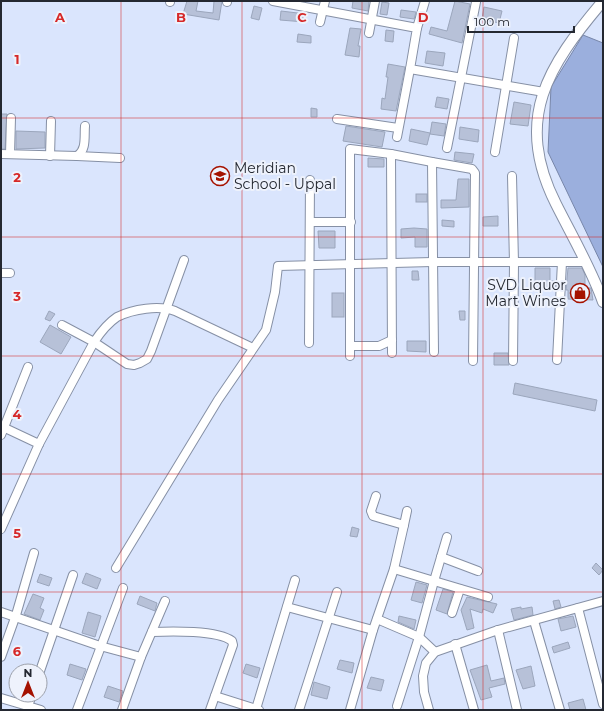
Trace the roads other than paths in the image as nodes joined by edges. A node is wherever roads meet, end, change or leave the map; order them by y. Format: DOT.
graph roads {
  1 [pos="375,1"];
  2 [pos="425,1"];
  3 [pos="603,1"];
  4 [pos="476,2"];
  5 [pos="271,3"];
  6 [pos="324,5"];
  7 [pos="372,21"];
  8 [pos="320,22"];
  9 [pos="417,28"];
  10 [pos="368,33"];
  11 [pos="514,38"];
  12 [pos="410,69"];
  13 [pos="459,78"];
  14 [pos="506,85"];
  15 [pos="544,92"];
  16 [pos="11,118"];
  17 [pos="337,119"];
  18 [pos="51,121"];
  19 [pos="84,126"];
  20 [pos="398,128"];
  21 [pos="397,137"];
  22 [pos="447,148"];
  23 [pos="495,152"];
  24 [pos="1,154"];
  25 [pos="10,154"];
  26 [pos="391,154"];
  27 [pos="50,156"];
  28 [pos="77,156"];
  29 [pos="120,158"];
  30 [pos="432,162"];
  31 [pos="512,176"];
  32 [pos="310,180"];
  33 [pos="310,222"];
  34 [pos="350,222"];
  35 [pos="184,260"];
  36 [pos="432,262"];
  37 [pos="474,262"];
  38 [pos="562,262"];
  39 [pos="586,262"];
  40 [pos="391,263"];
  41 [pos="514,263"];
  42 [pos="351,265"];
  43 [pos="310,266"];
  44 [pos="1,273"];
  45 [pos="10,273"];
  46 [pos="603,302"];
  47 [pos="167,309"];
  48 [pos="62,325"];
  49 [pos="392,340"];
  50 [pos="94,342"];
  51 [pos="308,343"];
  52 [pos="350,346"];
  53 [pos="253,348"];
  54 [pos="434,352"];
  55 [pos="392,353"];
  56 [pos="350,356"];
  57 [pos="557,360"];
  58 [pos="473,361"];
  59 [pos="513,361"];
  60 [pos="28,367"];
  61 [pos="3,431"];
  62 [pos="39,444"];
  63 [pos="376,496"];
  64 [pos="407,511"];
  65 [pos="404,525"];
  66 [pos="1,529"];
  67 [pos="447,537"];
  68 [pos="34,553"];
  69 [pos="441,556"];
  70 [pos="116,568"];
  71 [pos="394,569"];
  72 [pos="478,571"];
  73 [pos="74,575"];
  74 [pos="295,580"];
  75 [pos="434,581"];
  76 [pos="123,588"];
  77 [pos="460,589"];
  78 [pos="337,592"];
  79 [pos="488,597"];
  80 [pos="165,601"];
  81 [pos="603,602"];
  82 [pos="287,607"];
  83 [pos="578,608"];
  84 [pos="1,612"];
  85 [pos="452,613"];
  86 [pos="16,615"];
  87 [pos="330,619"];
  88 [pos="376,619"];
  89 [pos="534,621"];
  90 [pos="55,630"];
  91 [pos="373,630"];
  92 [pos="498,630"];
  93 [pos="152,632"];
  94 [pos="419,637"];
  95 [pos="455,644"];
  96 [pos="100,646"];
  97 [pos="435,652"];
  98 [pos="1,657"];
  99 [pos="141,657"];
  100 [pos="43,663"];
  101 [pos="214,696"];
  102 [pos="1,698"];
  103 [pos="29,703"];
  104 [pos="603,704"];
  105 [pos="28,706"];
  106 [pos="397,706"];
  107 [pos="258,709"];
  108 [pos="40,710"];
  109 [pos="77,710"];
  110 [pos="122,710"];
  111 [pos="210,710"];
  112 [pos="299,710"];
  113 [pos="350,710"];
  114 [pos="429,710"];
  115 [pos="474,710"];
  116 [pos="517,710"];
  117 [pos="560,710"];
  1 -- 7 [label="street"];
  2 -- 9 [label="street"];
  3 -- 15 [label="street"];
  4 -- 13 [label="street"];
  5 -- 6 [label="street"];
  6 -- 7 [label="street"];
  6 -- 8 [label="street"];
  7 -- 9 [label="street"];
  7 -- 10 [label="street"];
  9 -- 12 [label="street"];
  11 -- 14 [label="street"];
  12 -- 13 [label="street"];
  12 -- 20 [label="street"];
  13 -- 14 [label="street"];
  13 -- 22 [label="street"];
  14 -- 15 [label="street"];
  14 -- 23 [label="street"];
  15 -- 39 [label="street"];
  16 -- 25 [label="street"];
  17 -- 20 [label="street"];
  18 -- 27 [label="street"];
  19 -- 28 [label="street"];
  20 -- 21 [label="street"];
  24 -- 25 [label="street"];
  25 -- 27 [label="street"];
  26 -- 30 [label="street"];
  26 -- 34 [label="street"];
  26 -- 40 [label="street"];
  27 -- 28 [label="street"];
  28 -- 29 [label="street"];
  30 -- 36 [label="street"];
  30 -- 37 [label="street"];
  31 -- 41 [label="street"];
  32 -- 33 [label="street"];
  33 -- 34 [label="street"];
  33 -- 43 [label="street"];
  34 -- 42 [label="street"];
  35 -- 47 [label="street"];
  36 -- 37 [label="street"];
  36 -- 40 [label="street"];
  36 -- 54 [label="street"];
  37 -- 41 [label="street"];
  37 -- 58 [label="street"];
  38 -- 39 [label="street"];
  38 -- 41 [label="street"];
  38 -- 57 [label="street"];
  39 -- 46 [label="street"];
  40 -- 42 [label="street"];
  40 -- 49 [label="street"];
  41 -- 59 [label="street"];
  42 -- 43 [label="street"];
  42 -- 52 [label="street"];
  43 -- 51 [label="street"];
  43 -- 53 [label="street"];
  44 -- 45 [label="street"];
  47 -- 50 [label="street"];
  47 -- 50 [label="street"];
  47 -- 53 [label="street"];
  48 -- 50 [label="street"];
  49 -- 52 [label="street"];
  49 -- 55 [label="street"];
  50 -- 62 [label="street"];
  52 -- 56 [label="street"];
  53 -- 70 [label="street"];
  60 -- 61 [label="street"];
  61 -- 62 [label="street"];
  62 -- 66 [label="street"];
  63 -- 65 [label="street"];
  64 -- 65 [label="street"];
  65 -- 71 [label="street"];
  67 -- 69 [label="street"];
  68 -- 86 [label="street"];
  69 -- 72 [label="street"];
  69 -- 75 [label="street"];
  71 -- 75 [label="street"];
  71 -- 88 [label="street"];
  73 -- 90 [label="street"];
  74 -- 82 [label="street"];
  75 -- 77 [label="street"];
  75 -- 94 [label="street"];
  76 -- 96 [label="street"];
  77 -- 79 [label="street"];
  77 -- 85 [label="street"];
  78 -- 87 [label="street"];
  80 -- 93 [label="street"];
  81 -- 83 [label="street"];
  82 -- 87 [label="street"];
  82 -- 107 [label="street"];
  83 -- 89 [label="street"];
  83 -- 104 [label="street"];
  84 -- 86 [label="street"];
  86 -- 90 [label="street"];
  86 -- 98 [label="street"];
  87 -- 91 [label="street"];
  87 -- 112 [label="street"];
  88 -- 91 [label="street"];
  88 -- 94 [label="street"];
  89 -- 92 [label="street"];
  89 -- 117 [label="street"];
  90 -- 96 [label="street"];
  90 -- 100 [label="street"];
  91 -- 113 [label="street"];
  92 -- 95 [label="street"];
  92 -- 116 [label="street"];
  93 -- 99 [label="street"];
  93 -- 101 [label="street"];
  94 -- 97 [label="street"];
  94 -- 106 [label="street"];
  95 -- 97 [label="street"];
  95 -- 115 [label="street"];
  96 -- 99 [label="street"];
  96 -- 109 [label="street"];
  97 -- 114 [label="street"];
  99 -- 110 [label="street"];
  101 -- 107 [label="street"];
  101 -- 111 [label="street"];
  102 -- 105 [label="street"];
  103 -- 105 [label="street"];
  105 -- 108 [label="street"];
}
